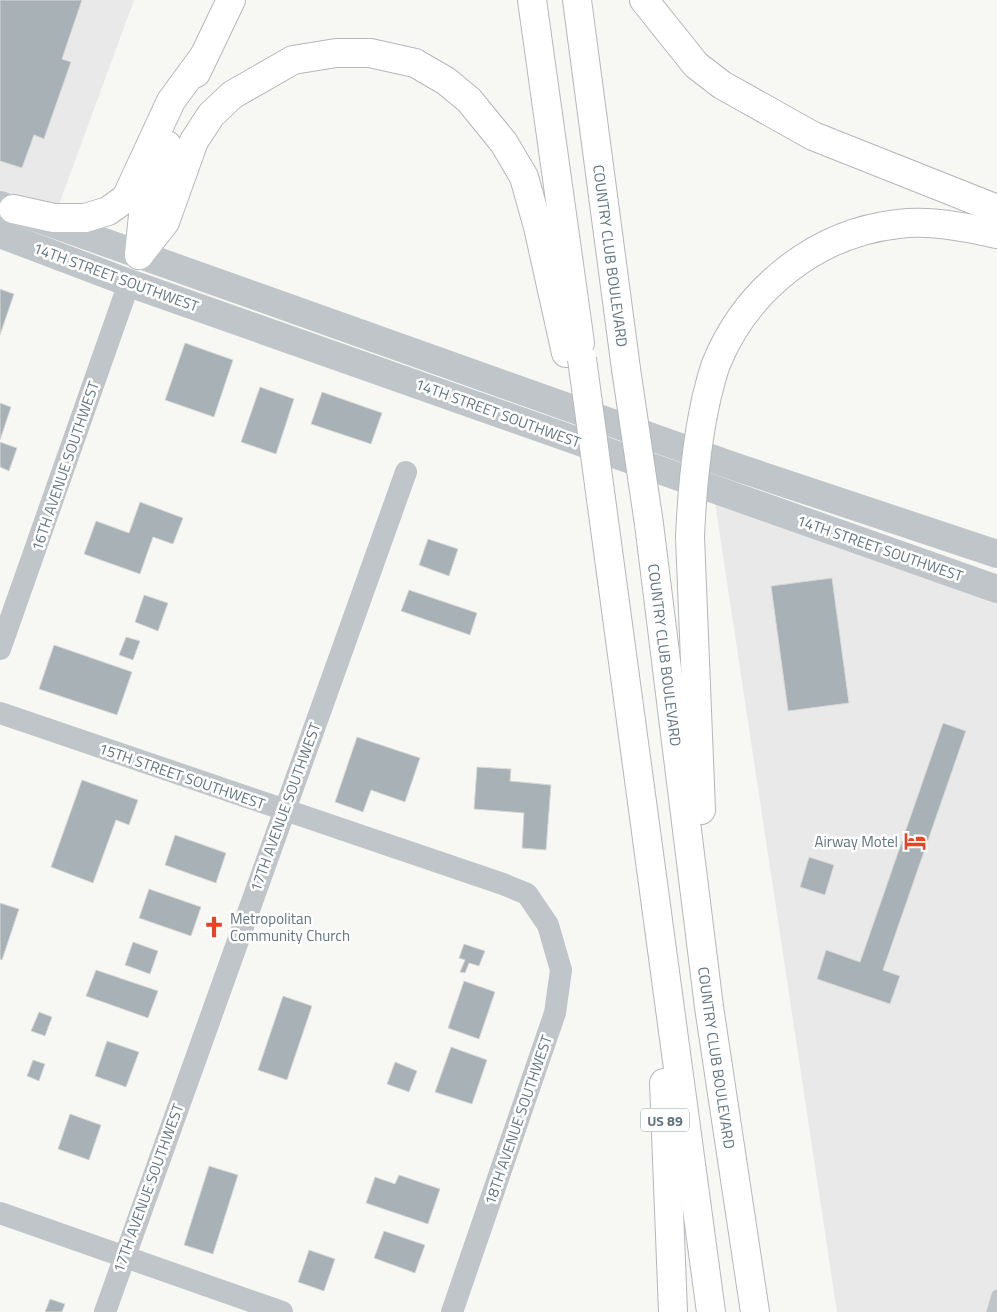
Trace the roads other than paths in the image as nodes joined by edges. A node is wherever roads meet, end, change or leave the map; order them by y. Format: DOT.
graph roads {
  1 [pos="231,0"];
  2 [pos="532,0"];
  3 [pos="577,0"];
  4 [pos="644,0"];
  5 [pos="204,56"];
  6 [pos="6,207"];
  7 [pos="997,209"];
  8 [pos="0,234"];
  9 [pos="997,234"];
  10 [pos="138,255"];
  11 [pos="129,283"];
  12 [pos="574,356"];
  13 [pos="406,472"];
  14 [pos="997,554"];
  15 [pos="997,589"];
  16 [pos="0,650"];
  17 [pos="0,713"];
  18 [pos="284,811"];
  19 [pos="548,925"];
  20 [pos="658,929"];
  21 [pos="709,1007"];
  22 [pos="0,1213"];
  23 [pos="124,1256"];
  24 [pos="997,1295"];
  25 [pos="104,1312"];
  26 [pos="282,1312"];
  27 [pos="452,1312"];
  28 [pos="674,1312"];
  29 [pos="711,1312"];
  30 [pos="755,1312"];
  31 [pos="992,1312"];
  1 -- 5 [label="highway"];
  2 -- 12 [label="highway"];
  3 -- 21 [label="highway, COUNTRY CLUB BOULEVARD, bridge"];
  4 -- 7 [label="highway"];
  5 -- 6 [label="highway"];
  5 -- 10 [label="highway"];
  6 -- 10 [label="street, 14TH STREET SOUTHWEST"];
  8 -- 11 [label="street, 14TH STREET SOUTHWEST"];
  9 -- 21 [label="highway, bridge"];
  10 -- 11 [label="street"];
  10 -- 12 [label="highway"];
  10 -- 14 [label="street, 14TH STREET SOUTHWEST"];
  11 -- 15 [label="street, 14TH STREET SOUTHWEST"];
  11 -- 16 [label="street, 16TH AVENUE SOUTHWEST"];
  12 -- 20 [label="highway, bridge"];
  13 -- 18 [label="street, 17TH AVENUE SOUTHWEST"];
  17 -- 18 [label="street, 15TH STREET SOUTHWEST"];
  18 -- 19 [label="street, 15TH STREET SOUTHWEST"];
  18 -- 23 [label="street, 17TH AVENUE SOUTHWEST"];
  19 -- 27 [label="street, 18TH AVENUE SOUTHWEST"];
  20 -- 28 [label="highway, US 89"];
  20 -- 29 [label="highway"];
  21 -- 30 [label="highway, COUNTRY CLUB BOULEVARD"];
  22 -- 23 [label="street"];
  23 -- 25 [label="street, 17TH AVENUE SOUTHWEST"];
  23 -- 26 [label="street"];
  24 -- 31 [label="lane"];
}
